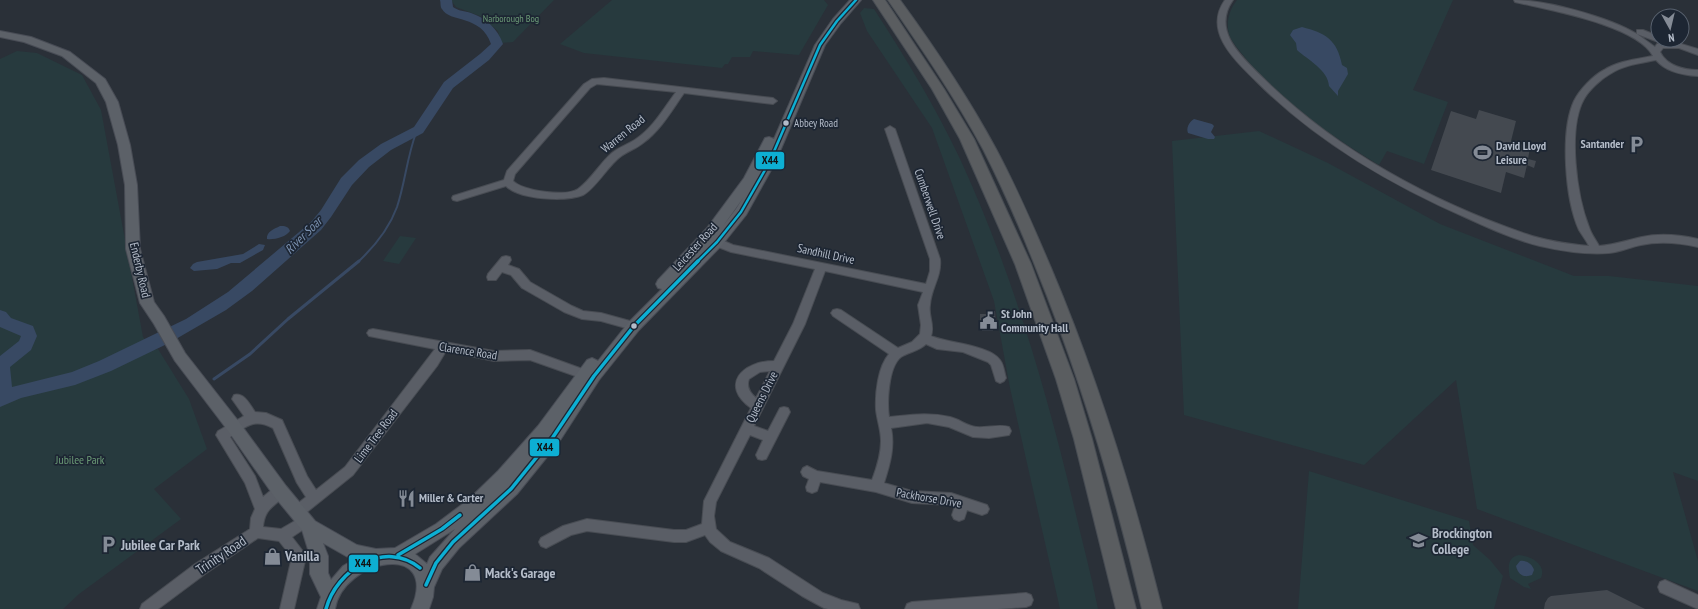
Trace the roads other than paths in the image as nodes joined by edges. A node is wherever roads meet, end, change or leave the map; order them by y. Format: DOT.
graph roads {
  1 [pos="884,0"];
  2 [pos="1228,0"];
  3 [pos="1518,0"];
  4 [pos="1549,0"];
  5 [pos="848,3"];
  6 [pos="0,34"];
  7 [pos="1650,37"];
  8 [pos="1659,48"];
  9 [pos="1657,55"];
  10 [pos="1641,62"];
  11 [pos="1673,68"];
  12 [pos="1698,73"];
  13 [pos="682,90"];
  14 [pos="773,101"];
  15 [pos="890,129"];
  16 [pos="508,182"];
  17 [pos="457,198"];
  18 [pos="717,242"];
  19 [pos="1698,243"];
  20 [pos="1596,249"];
  21 [pos="822,266"];
  22 [pos="492,277"];
  23 [pos="929,289"];
  24 [pos="837,312"];
  25 [pos="626,324"];
  26 [pos="374,333"];
  27 [pos="924,338"];
  28 [pos="442,347"];
  29 [pos="897,353"];
  30 [pos="778,366"];
  31 [pos="584,374"];
  32 [pos="1000,378"];
  33 [pos="238,399"];
  34 [pos="758,407"];
  35 [pos="784,412"];
  36 [pos="252,417"];
  37 [pos="886,423"];
  38 [pos="234,428"];
  39 [pos="746,428"];
  40 [pos="1005,431"];
  41 [pos="771,438"];
  42 [pos="762,455"];
  43 [pos="811,478"];
  44 [pos="876,486"];
  45 [pos="280,491"];
  46 [pos="314,498"];
  47 [pos="261,508"];
  48 [pos="982,509"];
  49 [pos="304,519"];
  50 [pos="709,527"];
  51 [pos="256,532"];
  52 [pos="283,535"];
  53 [pos="546,542"];
  54 [pos="398,555"];
  55 [pos="375,557"];
  56 [pos="1665,587"];
  57 [pos="1026,600"];
  58 [pos="424,601"];
  59 [pos="328,602"];
  60 [pos="1698,602"];
  61 [pos="147,609"];
  62 [pos="287,609"];
  63 [pos="853,609"];
  64 [pos="912,609"];
  65 [pos="1126,609"];
  66 [pos="1152,609"];
  1 -- 65 [label="highway"];
  1 -- 66 [label="highway"];
  2 -- 20 [label="street"];
  3 -- 9 [label="street"];
  4 -- 7 [label="street"];
  5 -- 18 [label="main road, Leicester Road"];
  5 -- 25 [label="main road, Leicester Road"];
  6 -- 38 [label="main road, Enderby Road"];
  8 -- 9 [label="street"];
  9 -- 10 [label="street"];
  9 -- 11 [label="street"];
  10 -- 11 [label="street"];
  10 -- 20 [label="street"];
  11 -- 12 [label="street"];
  13 -- 14 [label="street"];
  13 -- 16 [label="street, Warren Road"];
  13 -- 16 [label="street"];
  15 -- 23 [label="street, Cumberwell Drive"];
  16 -- 17 [label="street"];
  18 -- 21 [label="street, Sandhill Drive"];
  18 -- 58 [label="main road, Leicester Road"];
  19 -- 20 [label="street"];
  21 -- 23 [label="street, Sandhill Drive"];
  21 -- 30 [label="street, Queens Drive"];
  22 -- 25 [label="street"];
  23 -- 27 [label="street"];
  24 -- 29 [label="street"];
  25 -- 31 [label="main road, Leicester Road"];
  26 -- 28 [label="street, Clarence Road"];
  27 -- 29 [label="street"];
  27 -- 32 [label="street"];
  28 -- 31 [label="street, Clarence Road"];
  28 -- 46 [label="street, Lime Tree Road"];
  29 -- 37 [label="street"];
  30 -- 34 [label="street, Queens Drive"];
  30 -- 34 [label="street"];
  31 -- 54 [label="main road, Leicester Road"];
  33 -- 36 [label="street"];
  34 -- 39 [label="street, Queens Drive"];
  35 -- 41 [label="street"];
  36 -- 38 [label="street"];
  36 -- 46 [label="street"];
  37 -- 40 [label="street"];
  37 -- 44 [label="street"];
  38 -- 45 [label="main road, Enderby Road"];
  38 -- 47 [label="street"];
  39 -- 41 [label="street"];
  39 -- 50 [label="street, Queens Drive"];
  41 -- 42 [label="street"];
  43 -- 44 [label="street, Packhorse Drive"];
  44 -- 48 [label="street, Packhorse Drive"];
  45 -- 47 [label="street"];
  45 -- 49 [label="main road, Enderby Road"];
  46 -- 49 [label="street, Lime Tree Road"];
  47 -- 51 [label="street, Trinity Road"];
  49 -- 52 [label="street, Lime Tree Road"];
  49 -- 55 [label="main road, Enderby Road"];
  49 -- 59 [label="main road, Enderby Road"];
  50 -- 53 [label="street"];
  50 -- 63 [label="street"];
  51 -- 52 [label="street"];
  51 -- 61 [label="street, Trinity Road"];
  52 -- 62 [label="street"];
  54 -- 55 [label="main road"];
  54 -- 58 [label="main road"];
  55 -- 59 [label="main road"];
  56 -- 60 [label="street"];
  57 -- 64 [label="street"];
}
